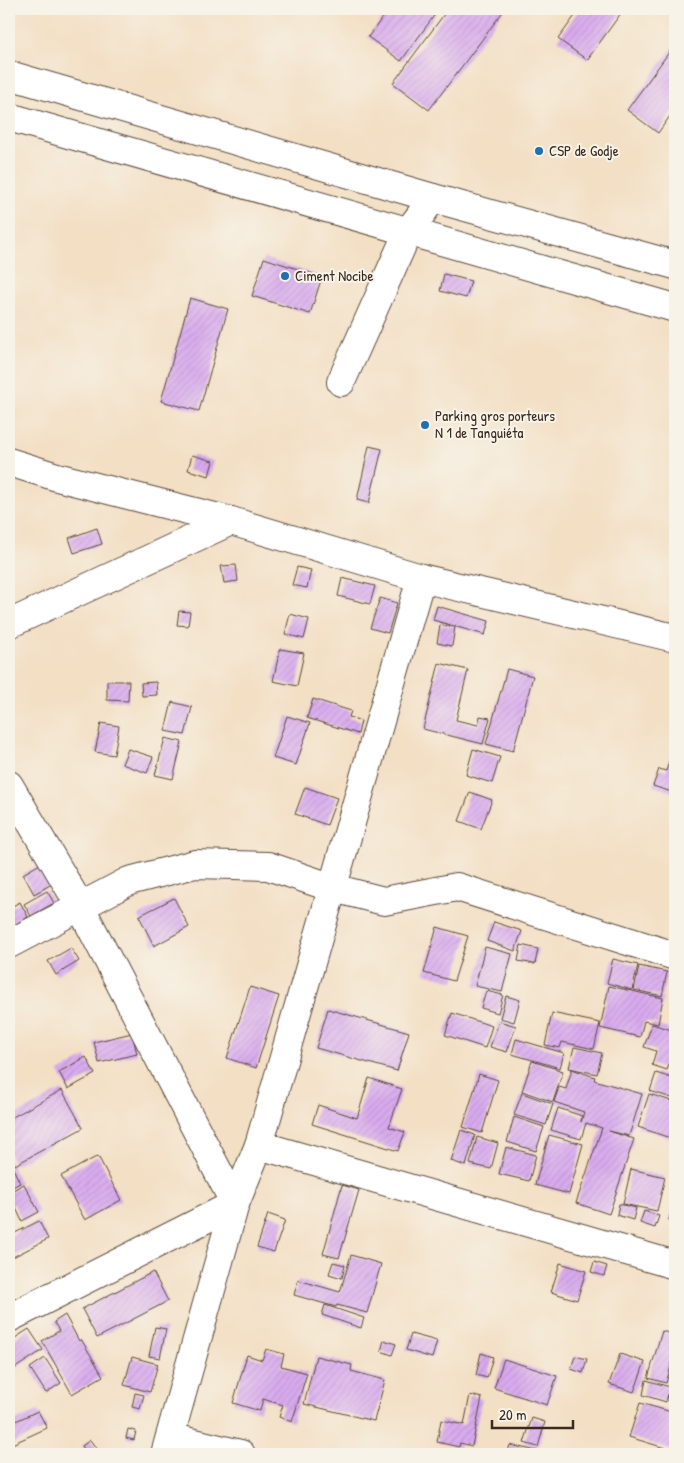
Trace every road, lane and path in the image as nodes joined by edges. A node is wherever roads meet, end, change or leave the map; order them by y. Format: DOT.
graph roads {
  1 [pos="9,75"];
  2 [pos="9,118"];
  3 [pos="433,198"];
  4 [pos="408,232"];
  5 [pos="675,266"];
  6 [pos="675,308"];
  7 [pos="341,382"];
  8 [pos="9,462"];
  9 [pos="231,521"];
  10 [pos="421,578"];
  11 [pos="9,624"];
  12 [pos="675,638"];
  13 [pos="9,784"];
  14 [pos="333,888"];
  15 [pos="80,906"];
  16 [pos="9,944"];
  17 [pos="675,956"];
  18 [pos="260,1145"];
  19 [pos="235,1204"];
  20 [pos="675,1265"];
  21 [pos="9,1318"];
  22 [pos="168,1446"];
  23 [pos="240,1454"];
  1 -- 3 [label="main road"];
  2 -- 4 [label="main road"];
  3 -- 4 [label="main road"];
  3 -- 5 [label="main road"];
  4 -- 6 [label="main road"];
  4 -- 7 [label="main road"];
  8 -- 9 [label="main road"];
  9 -- 10 [label="main road"];
  9 -- 11 [label="main road"];
  10 -- 12 [label="main road"];
  10 -- 14 [label="main road"];
  13 -- 15 [label="main road"];
  14 -- 15 [label="main road"];
  14 -- 17 [label="main road"];
  14 -- 18 [label="main road"];
  15 -- 16 [label="main road"];
  15 -- 19 [label="main road"];
  18 -- 19 [label="main road"];
  18 -- 20 [label="main road"];
  19 -- 21 [label="main road"];
  19 -- 22 [label="main road"];
  22 -- 23 [label="main road"];
}
